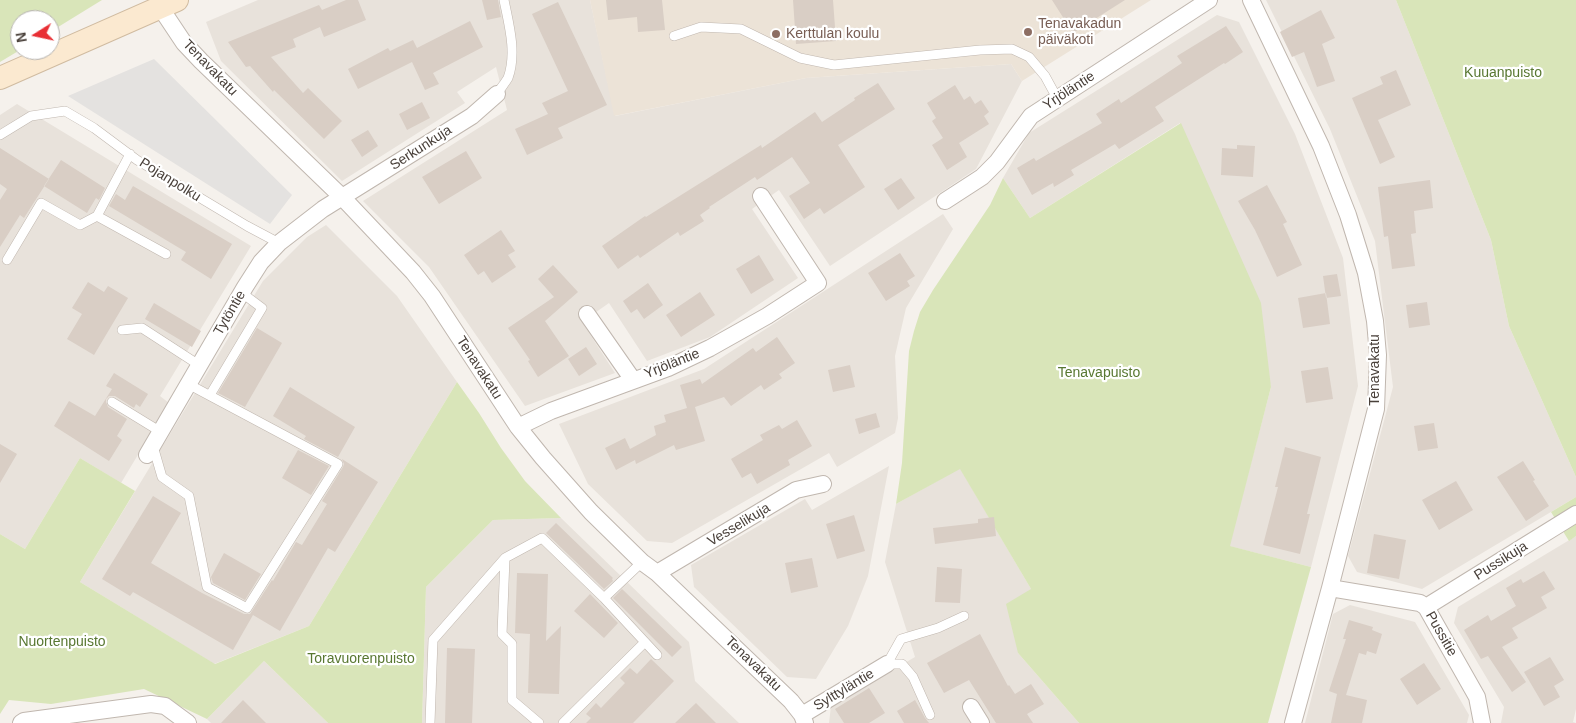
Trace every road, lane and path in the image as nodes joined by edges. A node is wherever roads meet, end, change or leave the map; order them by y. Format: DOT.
graph roads {
  1 [pos="504,0"];
  2 [pos="1209,0"];
  3 [pos="1251,0"];
  4 [pos="168,4"];
  5 [pos="674,36"];
  6 [pos="0,78"];
  7 [pos="497,94"];
  8 [pos="1057,98"];
  9 [pos="0,135"];
  10 [pos="130,154"];
  11 [pos="761,196"];
  12 [pos="343,198"];
  13 [pos="945,200"];
  14 [pos="97,216"];
  15 [pos="279,243"];
  16 [pos="166,254"];
  17 [pos="7,260"];
  18 [pos="242,293"];
  19 [pos="587,314"];
  20 [pos="122,330"];
  21 [pos="200,365"];
  22 [pos="633,380"];
  23 [pos="188,384"];
  24 [pos="210,395"];
  25 [pos="112,402"];
  26 [pos="518,427"];
  27 [pos="154,444"];
  28 [pos="823,484"];
  29 [pos="1576,514"];
  30 [pos="505,558"];
  31 [pos="642,562"];
  32 [pos="657,573"];
  33 [pos="1330,588"];
  34 [pos="604,598"];
  35 [pos="1426,607"];
  36 [pos="964,616"];
  37 [pos="645,642"];
  38 [pos="657,655"];
  39 [pos="887,664"];
  40 [pos="971,707"];
  41 [pos="930,715"];
  42 [pos="803,719"];
  43 [pos="21,723"];
  44 [pos="188,723"];
  45 [pos="430,723"];
  46 [pos="539,723"];
  47 [pos="563,723"];
  48 [pos="981,723"];
  49 [pos="1293,723"];
  50 [pos="1482,723"];
  1 -- 7 [label="lane"];
  2 -- 8 [label="street, Yrjöläntie"];
  3 -- 33 [label="street, Tenavakatu"];
  4 -- 6 [label="street"];
  4 -- 12 [label="street, Tenavakatu"];
  5 -- 8 [label="lane"];
  7 -- 12 [label="street, Serkunkuja"];
  8 -- 13 [label="street, Yrjöläntie"];
  9 -- 10 [label="lane, Pojanpolku"];
  10 -- 14 [label="lane"];
  10 -- 15 [label="lane, Pojanpolku"];
  11 -- 22 [label="street, Yrjöläntie"];
  12 -- 15 [label="street, Tytöntie"];
  12 -- 26 [label="street, Tenavakatu"];
  14 -- 16 [label="lane"];
  14 -- 17 [label="lane"];
  15 -- 18 [label="street, Tytöntie"];
  18 -- 21 [label="street, Tytöntie"];
  18 -- 24 [label="lane"];
  19 -- 22 [label="street"];
  20 -- 21 [label="lane"];
  21 -- 23 [label="street, Tytöntie"];
  22 -- 26 [label="street, Yrjöläntie"];
  23 -- 24 [label="lane"];
  23 -- 27 [label="street, Tytöntie"];
  24 -- 27 [label="lane"];
  25 -- 27 [label="lane"];
  26 -- 31 [label="street, Tenavakatu"];
  28 -- 32 [label="street, Vesselikuja"];
  29 -- 35 [label="street, Pussikuja"];
  30 -- 34 [label="lane"];
  30 -- 45 [label="lane"];
  30 -- 46 [label="lane"];
  31 -- 32 [label="street, Tenavakatu"];
  31 -- 34 [label="lane"];
  32 -- 42 [label="street, Tenavakatu"];
  33 -- 35 [label="street, Pussitie"];
  33 -- 49 [label="street, Tenavakatu"];
  34 -- 37 [label="lane"];
  35 -- 50 [label="street, Pussitie"];
  36 -- 39 [label="lane"];
  37 -- 38 [label="lane"];
  37 -- 47 [label="lane"];
  39 -- 41 [label="lane"];
  39 -- 42 [label="street, Sylttyläntie"];
  40 -- 48 [label="street"];
  43 -- 44 [label="street"];
}
